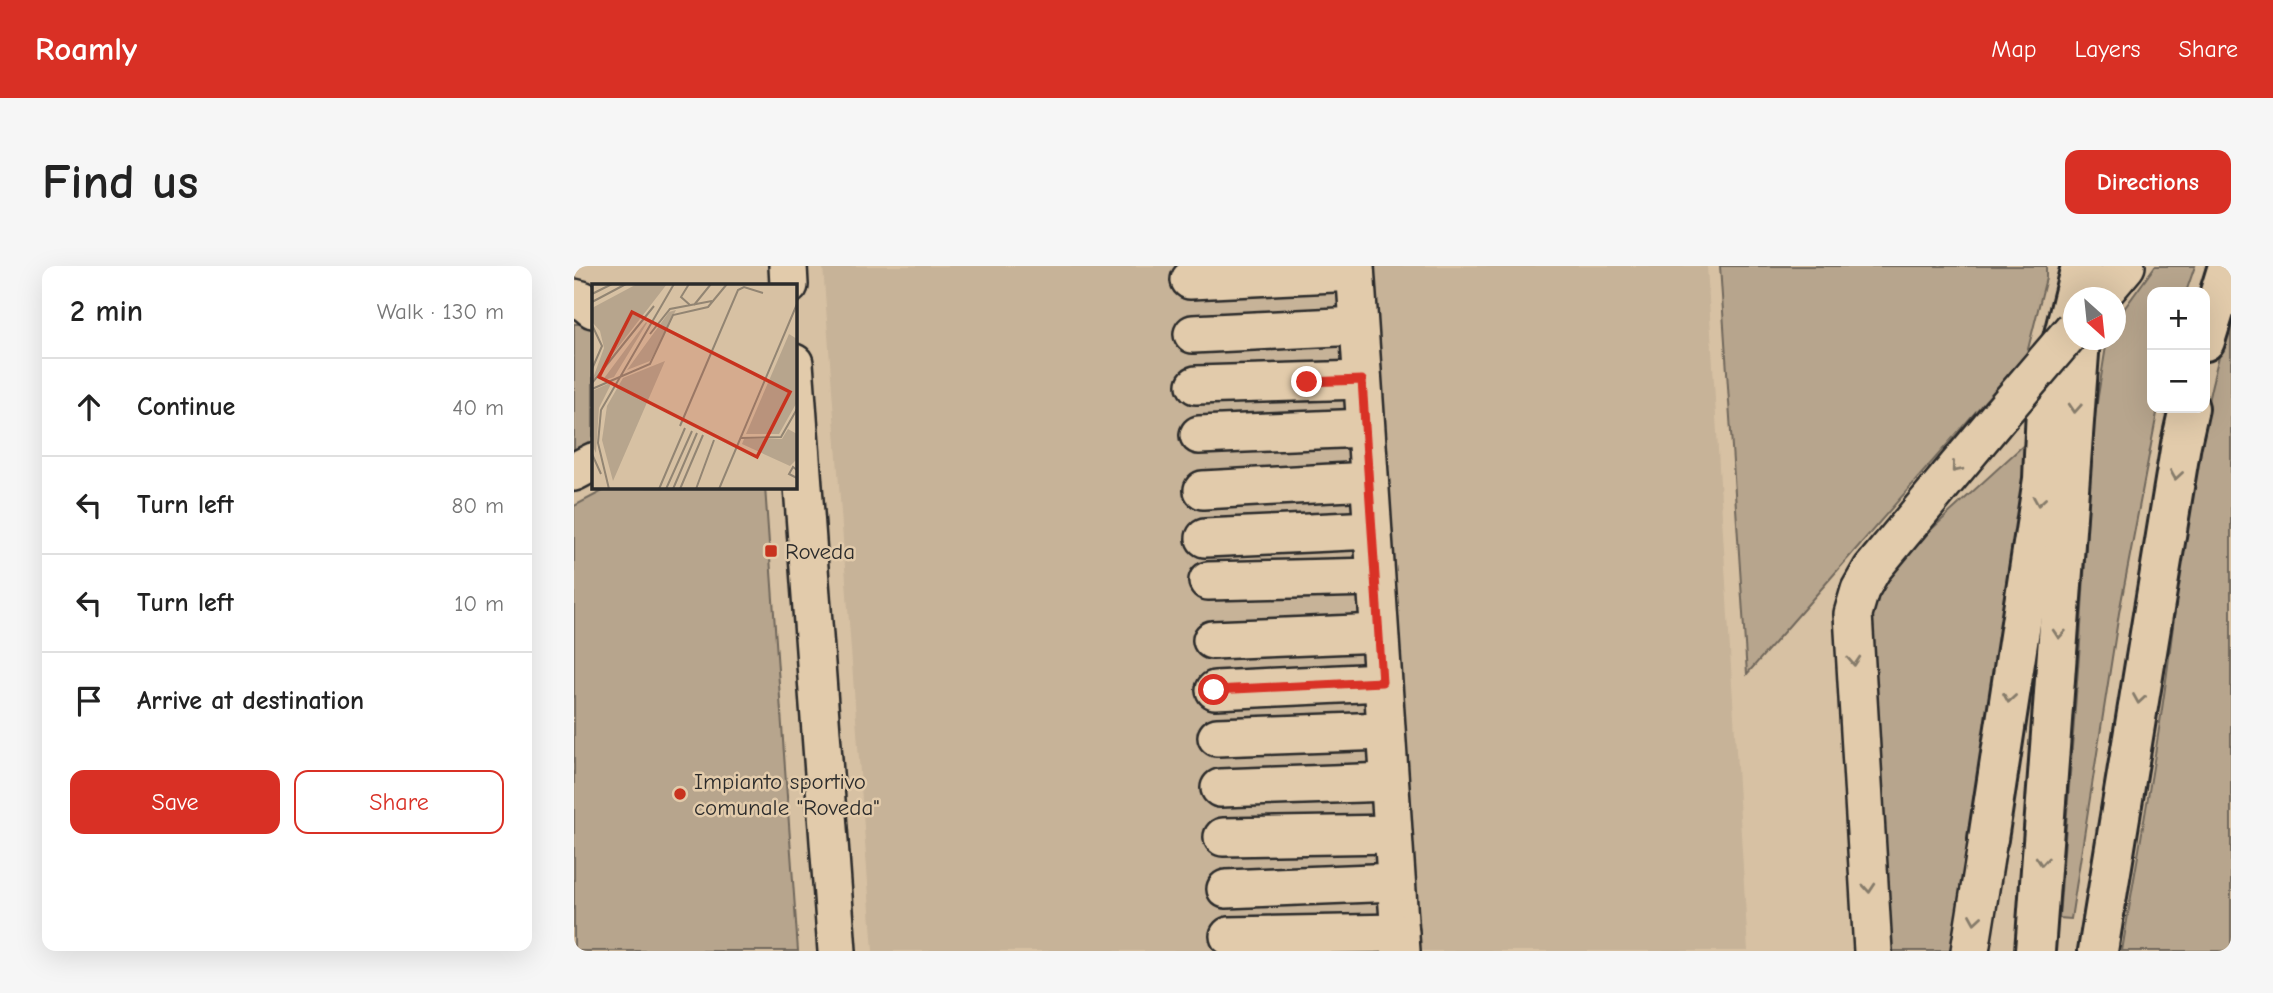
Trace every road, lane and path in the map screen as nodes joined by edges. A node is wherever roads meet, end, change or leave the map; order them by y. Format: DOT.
graph roads {
  1 [pos="788,266"];
  2 [pos="2083,266"];
  3 [pos="2126,266"];
  4 [pos="2228,266"];
  5 [pos="1355,269"];
  6 [pos="1190,280"];
  7 [pos="789,284"];
  8 [pos="2083,287"];
  9 [pos="2108,287"];
  10 [pos="574,298"];
  11 [pos="592,308"];
  12 [pos="2210,325"];
  13 [pos="1358,326"];
  14 [pos="1193,334"];
  15 [pos="2063,341"];
  16 [pos="2079,350"];
  17 [pos="1362,380"];
  18 [pos="1196,385"];
  19 [pos="796,390"];
  20 [pos="2188,413"];
  21 [pos="1365,428"];
  22 [pos="1199,435"];
  23 [pos="592,463"];
  24 [pos="574,472"];
  25 [pos="1369,481"];
  26 [pos="1203,490"];
  27 [pos="1372,530"];
  28 [pos="1205,538"];
  29 [pos="1375,577"];
  30 [pos="1208,581"];
  31 [pos="1379,633"];
  32 [pos="1212,640"];
  33 [pos="1382,682"];
  34 [pos="1214,690"];
  35 [pos="1385,731"];
  36 [pos="1217,737"];
  37 [pos="1389,782"];
  38 [pos="1220,788"];
  39 [pos="1393,834"];
  40 [pos="1223,837"];
  41 [pos="1988,839"];
  42 [pos="1396,883"];
  43 [pos="1226,889"];
  44 [pos="1229,936"];
  45 [pos="1400,942"];
  46 [pos="837,951"];
  47 [pos="1873,951"];
  48 [pos="1970,951"];
  49 [pos="2035,951"];
  50 [pos="2098,951"];
  1 -- 7 [label="street"];
  2 -- 8 [label="highway"];
  2 -- 41 [label="highway, one-way"];
  3 -- 9 [label="street"];
  4 -- 12 [label="highway"];
  5 -- 6 [label="street"];
  5 -- 13 [label="street"];
  10 -- 11 [label="street"];
  13 -- 14 [label="street"];
  13 -- 17 [label="street"];
  15 -- 47 [label="street, one-way, bridge"];
  16 -- 49 [label="highway, one-way"];
  17 -- 18 [label="street"];
  17 -- 21 [label="street"];
  19 -- 46 [label="street"];
  20 -- 50 [label="highway, one-way"];
  21 -- 22 [label="street"];
  21 -- 25 [label="street"];
  23 -- 24 [label="street"];
  25 -- 26 [label="street"];
  25 -- 27 [label="street"];
  27 -- 28 [label="street"];
  27 -- 29 [label="street"];
  29 -- 30 [label="street"];
  29 -- 31 [label="street"];
  31 -- 32 [label="street"];
  31 -- 33 [label="street"];
  33 -- 34 [label="street"];
  33 -- 35 [label="street"];
  35 -- 36 [label="street"];
  35 -- 37 [label="street"];
  37 -- 38 [label="street"];
  37 -- 39 [label="street"];
  39 -- 40 [label="street"];
  39 -- 42 [label="street"];
  41 -- 48 [label="street, one-way"];
  42 -- 43 [label="street"];
  42 -- 45 [label="street"];
  44 -- 45 [label="street"];
}
